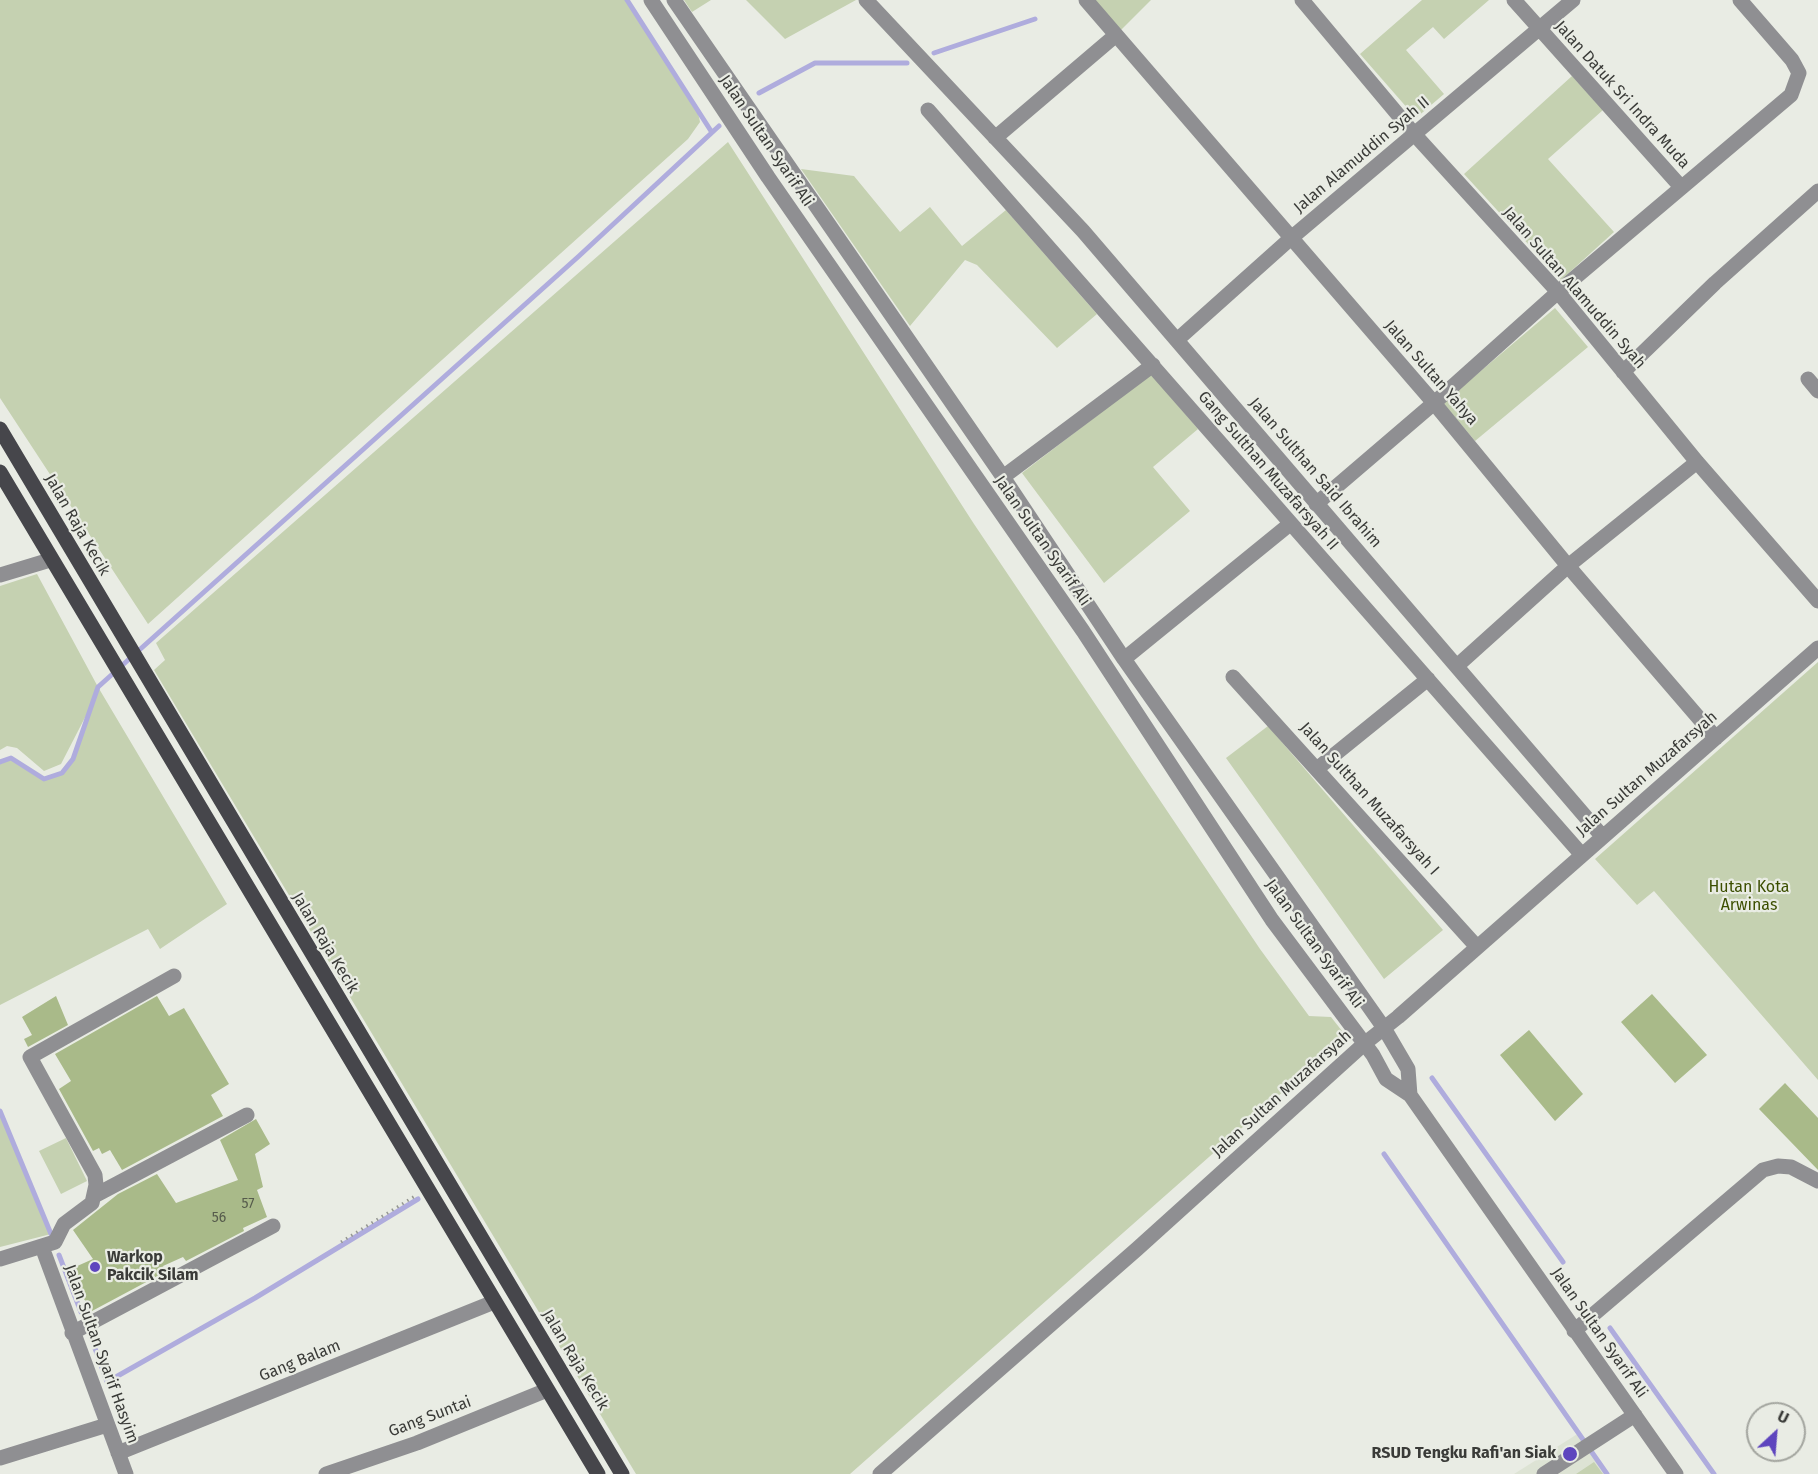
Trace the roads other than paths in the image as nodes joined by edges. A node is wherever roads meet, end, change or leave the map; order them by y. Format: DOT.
graph roads {
  1 [pos="651,0"];
  2 [pos="674,0"];
  3 [pos="866,0"];
  4 [pos="1086,0"];
  5 [pos="1302,0"];
  6 [pos="1514,0"];
  7 [pos="1573,0"];
  8 [pos="1740,0"];
  9 [pos="1537,28"];
  10 [pos="1116,35"];
  11 [pos="928,110"];
  12 [pos="1415,135"];
  13 [pos="995,138"];
  14 [pos="777,148"];
  15 [pos="757,161"];
  16 [pos="1681,187"];
  17 [pos="1818,191"];
  18 [pos="1290,239"];
  19 [pos="1558,292"];
  20 [pos="1177,340"];
  21 [pos="1153,364"];
  22 [pos="1623,372"];
  23 [pos="1808,379"];
  24 [pos="1818,391"];
  25 [pos="1434,403"];
  26 [pos="0,429"];
  27 [pos="1697,462"];
  28 [pos="0,472"];
  29 [pos="1003,477"];
  30 [pos="1316,504"];
  31 [pos="1290,524"];
  32 [pos="51,560"];
  33 [pos="1568,566"];
  34 [pos="0,576"];
  35 [pos="1818,602"];
  36 [pos="1818,648"];
  37 [pos="1124,658"];
  38 [pos="1458,665"];
  39 [pos="1233,677"];
  40 [pos="1428,679"];
  41 [pos="1716,738"];
  42 [pos="1318,768"];
  43 [pos="1602,836"];
  44 [pos="1582,855"];
  45 [pos="275,894"];
  46 [pos="257,906"];
  47 [pos="1477,947"];
  48 [pos="174,976"];
  49 [pos="1384,1028"];
  50 [pos="1364,1044"];
  51 [pos="1410,1095"];
  52 [pos="248,1115"];
  53 [pos="1818,1181"];
  54 [pos="94,1196"];
  55 [pos="273,1226"];
  56 [pos="42,1247"];
  57 [pos="0,1259"];
  58 [pos="494,1302"];
  59 [pos="1574,1331"];
  60 [pos="72,1334"];
  61 [pos="547,1390"];
  62 [pos="1635,1415"];
  63 [pos="108,1425"];
  64 [pos="604,1444"];
  65 [pos="118,1453"];
  66 [pos="586,1455"];
  67 [pos="0,1458"];
  68 [pos="126,1474"];
  69 [pos="326,1474"];
  70 [pos="598,1474"];
  71 [pos="622,1474"];
  72 [pos="880,1474"];
  73 [pos="1544,1474"];
  74 [pos="1676,1474"];
  1 -- 15 [label="street, Jalan Sultan Syarif Ali"];
  2 -- 14 [label="street, Jalan Sultan Syarif Ali"];
  3 -- 13 [label="street, Jalan Sulthan Said Ibrahim"];
  4 -- 10 [label="street, Jalan Sultan Yahya"];
  5 -- 12 [label="street, Jalan Sultan Alamuddin Syah"];
  6 -- 9 [label="street, Jalan Datuk Sri Indra Muda"];
  7 -- 9 [label="street, Jalan Alamuddin Syah II"];
  8 -- 16 [label="street"];
  9 -- 12 [label="street, Jalan Alamuddin Syah II"];
  9 -- 16 [label="street, Jalan Datuk Sri Indra Muda"];
  10 -- 13 [label="street"];
  10 -- 18 [label="street, Jalan Sultan Yahya"];
  11 -- 21 [label="street, Gang Sulthan Muzafarsyah II"];
  12 -- 18 [label="street, Jalan Alamuddin Syah II"];
  12 -- 19 [label="street, Jalan Sultan Alamuddin Syah"];
  13 -- 20 [label="street, Jalan Sulthan Said Ibrahim"];
  14 -- 15 [label="street"];
  14 -- 29 [label="street, Jalan Sultan Syarif Ali"];
  15 -- 50 [label="street, Jalan Sultan Syarif Ali"];
  16 -- 19 [label="street"];
  17 -- 22 [label="street"];
  18 -- 20 [label="street, Jalan Alamuddin Syah II"];
  18 -- 25 [label="street, Jalan Sultan Yahya"];
  19 -- 22 [label="street, Jalan Sultan Alamuddin Syah"];
  19 -- 25 [label="street"];
  20 -- 30 [label="street, Jalan Sulthan Said Ibrahim"];
  21 -- 29 [label="street"];
  21 -- 31 [label="street, Gang Sulthan Muzafarsyah II"];
  22 -- 27 [label="street, Jalan Sultan Alamuddin Syah"];
  23 -- 24 [label="street"];
  25 -- 30 [label="street"];
  25 -- 33 [label="street, Jalan Sultan Yahya"];
  26 -- 45 [label="main road, Jalan Raja Kecik"];
  27 -- 33 [label="street"];
  27 -- 35 [label="street, Jalan Sultan Alamuddin Syah"];
  28 -- 32 [label="main road"];
  29 -- 37 [label="street, Jalan Sultan Syarif Ali"];
  30 -- 38 [label="street, Jalan Sulthan Said Ibrahim"];
  31 -- 37 [label="street"];
  31 -- 40 [label="street, Gang Sulthan Muzafarsyah II"];
  32 -- 34 [label="street"];
  32 -- 46 [label="main road"];
  33 -- 38 [label="street"];
  33 -- 41 [label="street, Jalan Sultan Yahya"];
  36 -- 41 [label="street, Jalan Sultan Muzafarsyah"];
  37 -- 49 [label="street, Jalan Sultan Syarif Ali"];
  38 -- 43 [label="street, Jalan Sulthan Said Ibrahim"];
  39 -- 42 [label="street, Jalan Sulthan Muzafarsyah I"];
  40 -- 42 [label="street"];
  40 -- 44 [label="street, Gang Sulthan Muzafarsyah II"];
  41 -- 43 [label="street, Jalan Sultan Muzafarsyah"];
  42 -- 47 [label="street, Jalan Sulthan Muzafarsyah I"];
  43 -- 44 [label="street, Jalan Sultan Muzafarsyah"];
  44 -- 47 [label="street, Jalan Sultan Muzafarsyah"];
  45 -- 46 [label="main road"];
  45 -- 64 [label="main road, Jalan Raja Kecik"];
  46 -- 58 [label="main road"];
  47 -- 49 [label="street, Jalan Sultan Muzafarsyah"];
  48 -- 54 [label="street"];
  49 -- 50 [label="street, Jalan Sultan Muzafarsyah"];
  49 -- 51 [label="street, Jalan Sultan Syarif Ali"];
  50 -- 51 [label="street, Jalan Sultan Syarif Ali"];
  50 -- 72 [label="street, Jalan Sultan Muzafarsyah"];
  51 -- 59 [label="street, Jalan Sultan Syarif Ali"];
  52 -- 54 [label="street"];
  53 -- 59 [label="street"];
  54 -- 56 [label="street"];
  55 -- 60 [label="street"];
  56 -- 57 [label="street"];
  56 -- 60 [label="street, Jalan Sultan Syarif Hasyim"];
  58 -- 61 [label="main road"];
  58 -- 65 [label="street, Gang Balam"];
  59 -- 62 [label="street, Jalan Sultan Syarif Ali"];
  60 -- 63 [label="street, Jalan Sultan Syarif Hasyim"];
  61 -- 66 [label="main road"];
  61 -- 69 [label="street, Gang Suntai"];
  62 -- 73 [label="street"];
  62 -- 74 [label="street, Jalan Sultan Syarif Ali"];
  63 -- 65 [label="street, Jalan Sultan Syarif Hasyim"];
  63 -- 67 [label="street"];
  64 -- 66 [label="main road"];
  64 -- 71 [label="main road, Jalan Raja Kecik"];
  65 -- 68 [label="street, Jalan Sultan Syarif Hasyim"];
  66 -- 70 [label="main road"];
}
